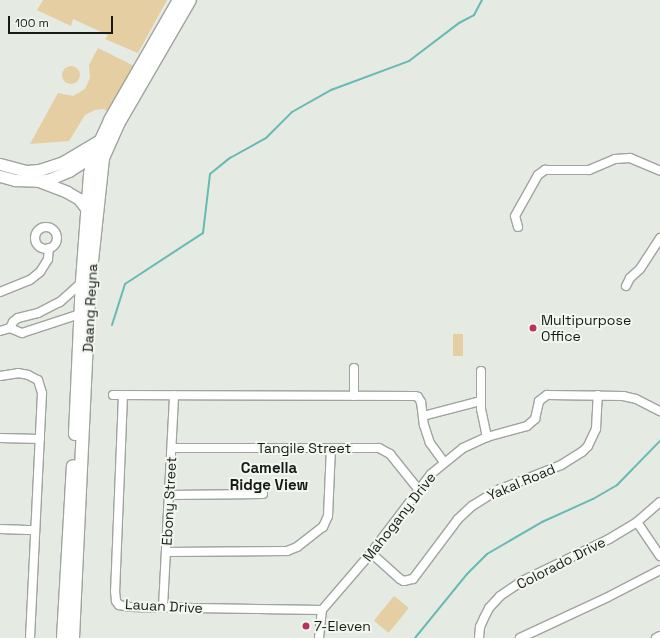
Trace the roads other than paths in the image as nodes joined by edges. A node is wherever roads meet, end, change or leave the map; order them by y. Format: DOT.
graph roads {
  1 [pos="179,0"];
  2 [pos="190,0"];
  3 [pos="104,142"];
  4 [pos="99,157"];
  5 [pos="0,164"];
  6 [pos="660,171"];
  7 [pos="0,176"];
  8 [pos="38,181"];
  9 [pos="88,211"];
  10 [pos="518,227"];
  11 [pos="660,238"];
  12 [pos="49,248"];
  13 [pos="86,280"];
  14 [pos="626,286"];
  15 [pos="0,292"];
  16 [pos="85,314"];
  17 [pos="10,328"];
  18 [pos="0,331"];
  19 [pos="354,368"];
  20 [pos="481,371"];
  21 [pos="0,376"];
  22 [pos="113,395"];
  23 [pos="122,395"];
  24 [pos="174,395"];
  25 [pos="598,395"];
  26 [pos="354,396"];
  27 [pos="480,401"];
  28 [pos="660,411"];
  29 [pos="423,416"];
  30 [pos="0,438"];
  31 [pos="488,438"];
  32 [pos="40,439"];
  33 [pos="172,448"];
  34 [pos="330,448"];
  35 [pos="444,462"];
  36 [pos="418,489"];
  37 [pos="263,494"];
  38 [pos="169,495"];
  39 [pos="660,502"];
  40 [pos="637,522"];
  41 [pos="0,529"];
  42 [pos="35,530"];
  43 [pos="166,552"];
  44 [pos="371,552"];
  45 [pos="660,556"];
  46 [pos="660,570"];
  47 [pos="163,608"];
  48 [pos="322,610"];
  49 [pos="30,638"];
  50 [pos="63,638"];
  51 [pos="73,638"];
  52 [pos="319,638"];
  53 [pos="479,638"];
  54 [pos="520,638"];
  1 -- 3 [label="main road, Daang Reyna"];
  2 -- 3 [label="main road, Daang Reyna"];
  3 -- 4 [label="main road, Daang Reyna"];
  3 -- 5 [label="street"];
  4 -- 8 [label="street"];
  4 -- 9 [label="main road, Daang Reyna"];
  4 -- 13 [label="main road, Daang Reyna"];
  6 -- 10 [label="street"];
  7 -- 8 [label="street"];
  8 -- 9 [label="street"];
  9 -- 13 [label="main road, Daang Reyna"];
  11 -- 14 [label="street"];
  12 -- 15 [label="street"];
  13 -- 16 [label="main road, Daang Reyna"];
  13 -- 17 [label="street"];
  16 -- 17 [label="street"];
  16 -- 50 [label="main road, Daang Reyna"];
  16 -- 51 [label="main road, Daang Reyna"];
  17 -- 18 [label="street"];
  19 -- 26 [label="street"];
  20 -- 27 [label="street"];
  21 -- 32 [label="street"];
  22 -- 23 [label="street"];
  23 -- 24 [label="street"];
  23 -- 47 [label="street, Lauan Drive"];
  24 -- 26 [label="street"];
  24 -- 33 [label="street, Ebony Street"];
  25 -- 28 [label="street"];
  25 -- 31 [label="street, Mahogany Drive"];
  25 -- 44 [label="street, Yakal Road"];
  26 -- 29 [label="street"];
  27 -- 29 [label="street"];
  27 -- 31 [label="street"];
  29 -- 35 [label="street"];
  30 -- 32 [label="street"];
  31 -- 35 [label="street, Mahogany Drive"];
  32 -- 42 [label="street"];
  33 -- 34 [label="street, Tangile Street"];
  33 -- 38 [label="street, Ebony Street"];
  34 -- 36 [label="street, Tangile Street"];
  34 -- 43 [label="street"];
  35 -- 36 [label="street, Mahogany Drive"];
  36 -- 44 [label="street, Mahogany Drive"];
  37 -- 38 [label="street"];
  38 -- 43 [label="street, Ebony Street"];
  39 -- 40 [label="street, Colorado Drive"];
  40 -- 45 [label="street"];
  40 -- 53 [label="street, Colorado Drive"];
  41 -- 42 [label="street"];
  42 -- 49 [label="street"];
  43 -- 47 [label="street, Ebony Street"];
  44 -- 48 [label="street, Mahogany Drive"];
  46 -- 54 [label="street"];
  47 -- 48 [label="street, Lauan Drive"];
  48 -- 52 [label="street"];
}
